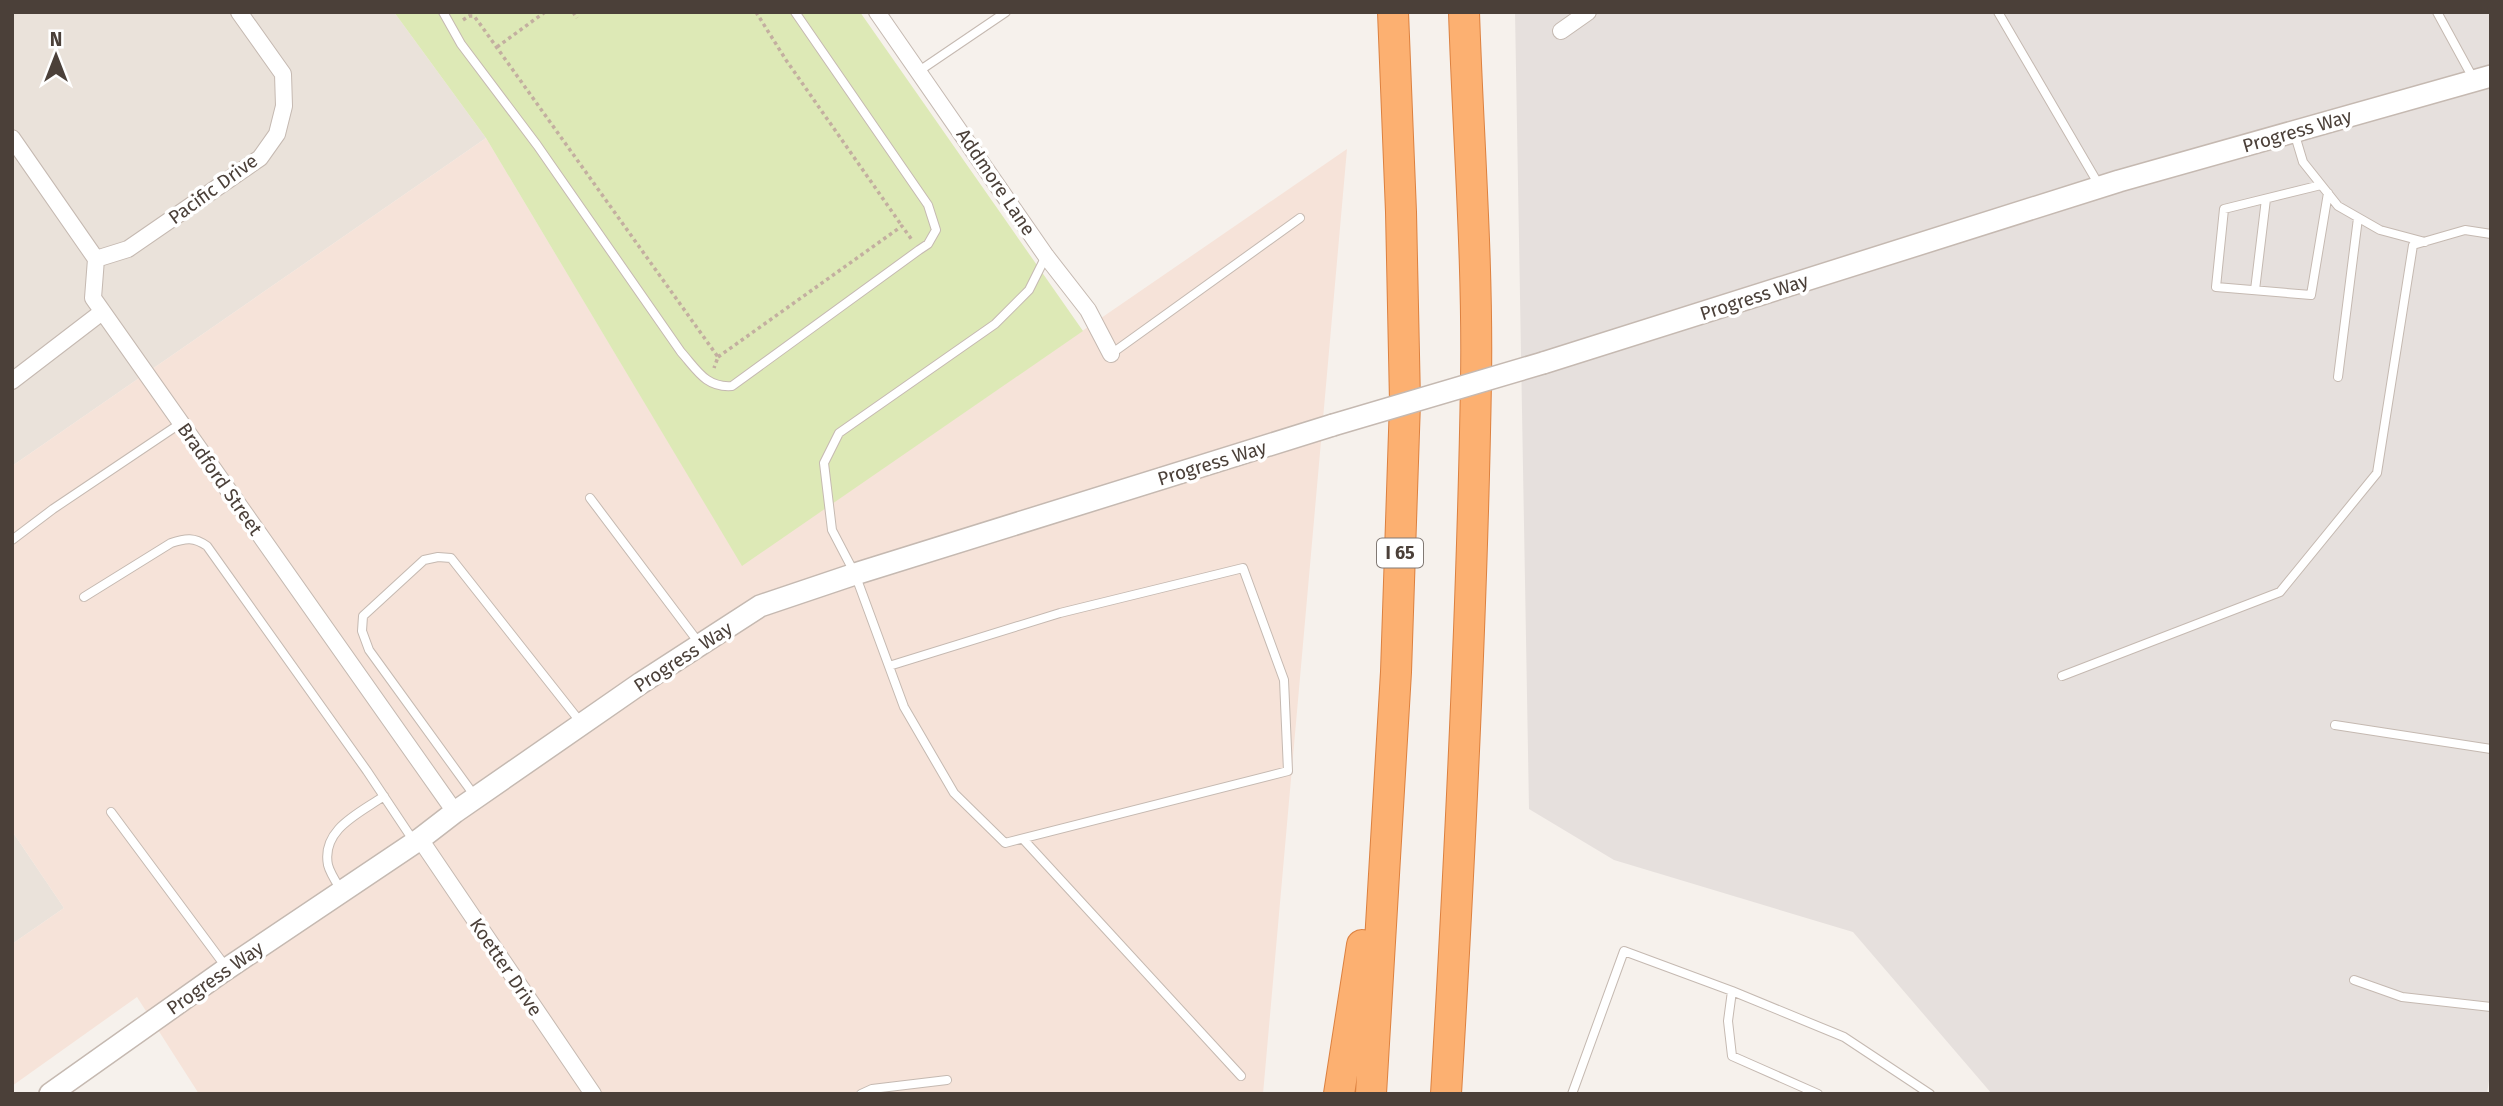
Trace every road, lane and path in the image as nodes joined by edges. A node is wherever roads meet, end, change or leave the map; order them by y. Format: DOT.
graph roads {
  1 [pos="239,12"];
  2 [pos="443,12"];
  3 [pos="545,12"];
  4 [pos="573,12"];
  5 [pos="756,12"];
  6 [pos="794,12"];
  7 [pos="877,12"];
  8 [pos="1006,12"];
  9 [pos="1394,12"];
  10 [pos="1464,12"];
  11 [pos="1588,12"];
  12 [pos="1998,12"];
  13 [pos="2437,12"];
  14 [pos="577,18"];
  15 [pos="459,22"];
  16 [pos="1562,32"];
  17 [pos="496,47"];
  18 [pos="919,71"];
  19 [pos="2483,79"];
  20 [pos="2294,132"];
  21 [pos="12,138"];
  22 [pos="2321,185"];
  23 [pos="2100,187"];
  24 [pos="2328,193"];
  25 [pos="2266,199"];
  26 [pos="1300,218"];
  27 [pos="2358,218"];
  28 [pos="902,226"];
  29 [pos="2491,234"];
  30 [pos="2425,242"];
  31 [pos="919,250"];
  32 [pos="1046,256"];
  33 [pos="96,259"];
  34 [pos="2255,290"];
  35 [pos="102,312"];
  36 [pos="1111,354"];
  37 [pos="718,357"];
  38 [pos="2338,377"];
  39 [pos="12,382"];
  40 [pos="710,382"];
  41 [pos="181,423"];
  42 [pos="590,498"];
  43 [pos="12,540"];
  44 [pos="855,574"];
  45 [pos="85,597"];
  46 [pos="700,646"];
  47 [pos="889,666"];
  48 [pos="2062,676"];
  49 [pos="582,724"];
  50 [pos="2335,725"];
  51 [pos="1391,747"];
  52 [pos="2491,749"];
  53 [pos="384,796"];
  54 [pos="476,798"];
  55 [pos="111,812"];
  56 [pos="455,812"];
  57 [pos="1023,839"];
  58 [pos="417,841"];
  59 [pos="342,892"];
  60 [pos="228,969"];
  61 [pos="2354,980"];
  62 [pos="1732,991"];
  63 [pos="2491,1007"];
  64 [pos="1241,1076"];
  65 [pos="947,1080"];
  66 [pos="50,1094"];
  67 [pos="593,1094"];
  68 [pos="861,1094"];
  69 [pos="1339,1094"];
  70 [pos="1371,1094"];
  71 [pos="1446,1094"];
  72 [pos="1572,1094"];
  73 [pos="1818,1094"];
  74 [pos="1930,1094"];
  1 -- 33 [label="street, Pacific Drive"];
  2 -- 40 [label="lane"];
  3 -- 17 [label="path"];
  4 -- 14 [label="path"];
  5 -- 28 [label="path"];
  6 -- 31 [label="lane"];
  7 -- 18 [label="street, Addmore Lane"];
  8 -- 18 [label="lane"];
  9 -- 51 [label="highway, I 65"];
  10 -- 71 [label="highway"];
  11 -- 16 [label="street"];
  12 -- 23 [label="lane"];
  13 -- 19 [label="lane"];
  15 -- 17 [label="path"];
  17 -- 37 [label="path"];
  18 -- 32 [label="street, Addmore Lane"];
  19 -- 20 [label="street, Progress Way"];
  20 -- 22 [label="lane"];
  20 -- 23 [label="street, Progress Way"];
  21 -- 33 [label="street"];
  22 -- 24 [label="lane"];
  22 -- 25 [label="lane"];
  23 -- 44 [label="street, Progress Way, bridge"];
  24 -- 27 [label="lane"];
  24 -- 34 [label="lane"];
  25 -- 34 [label="lane"];
  25 -- 34 [label="lane"];
  26 -- 36 [label="lane"];
  27 -- 30 [label="lane"];
  27 -- 38 [label="lane"];
  28 -- 31 [label="path"];
  28 -- 37 [label="path"];
  29 -- 30 [label="lane"];
  30 -- 48 [label="lane"];
  31 -- 40 [label="lane"];
  32 -- 36 [label="street, Addmore Lane"];
  32 -- 44 [label="lane"];
  33 -- 35 [label="street, Bradford Street"];
  35 -- 39 [label="street"];
  35 -- 41 [label="street, Bradford Street"];
  37 -- 40 [label="path"];
  41 -- 43 [label="lane"];
  41 -- 56 [label="street, Bradford Street"];
  42 -- 46 [label="lane"];
  44 -- 46 [label="street, Progress Way"];
  44 -- 47 [label="lane"];
  45 -- 53 [label="lane"];
  46 -- 49 [label="street, Progress Way"];
  47 -- 57 [label="lane"];
  47 -- 57 [label="lane"];
  49 -- 54 [label="street, Progress Way"];
  49 -- 54 [label="lane"];
  50 -- 52 [label="lane"];
  51 -- 69 [label="highway"];
  51 -- 70 [label="highway, I 65"];
  53 -- 58 [label="lane"];
  53 -- 59 [label="lane"];
  54 -- 56 [label="street, Progress Way"];
  55 -- 60 [label="lane"];
  56 -- 58 [label="street, Progress Way"];
  57 -- 64 [label="lane"];
  58 -- 59 [label="street, Progress Way"];
  58 -- 67 [label="street, Koetter Drive"];
  59 -- 60 [label="street, Progress Way"];
  60 -- 66 [label="street, Progress Way"];
  61 -- 63 [label="lane"];
  62 -- 72 [label="lane"];
  62 -- 73 [label="lane"];
  62 -- 74 [label="lane"];
  65 -- 68 [label="lane"];
}
